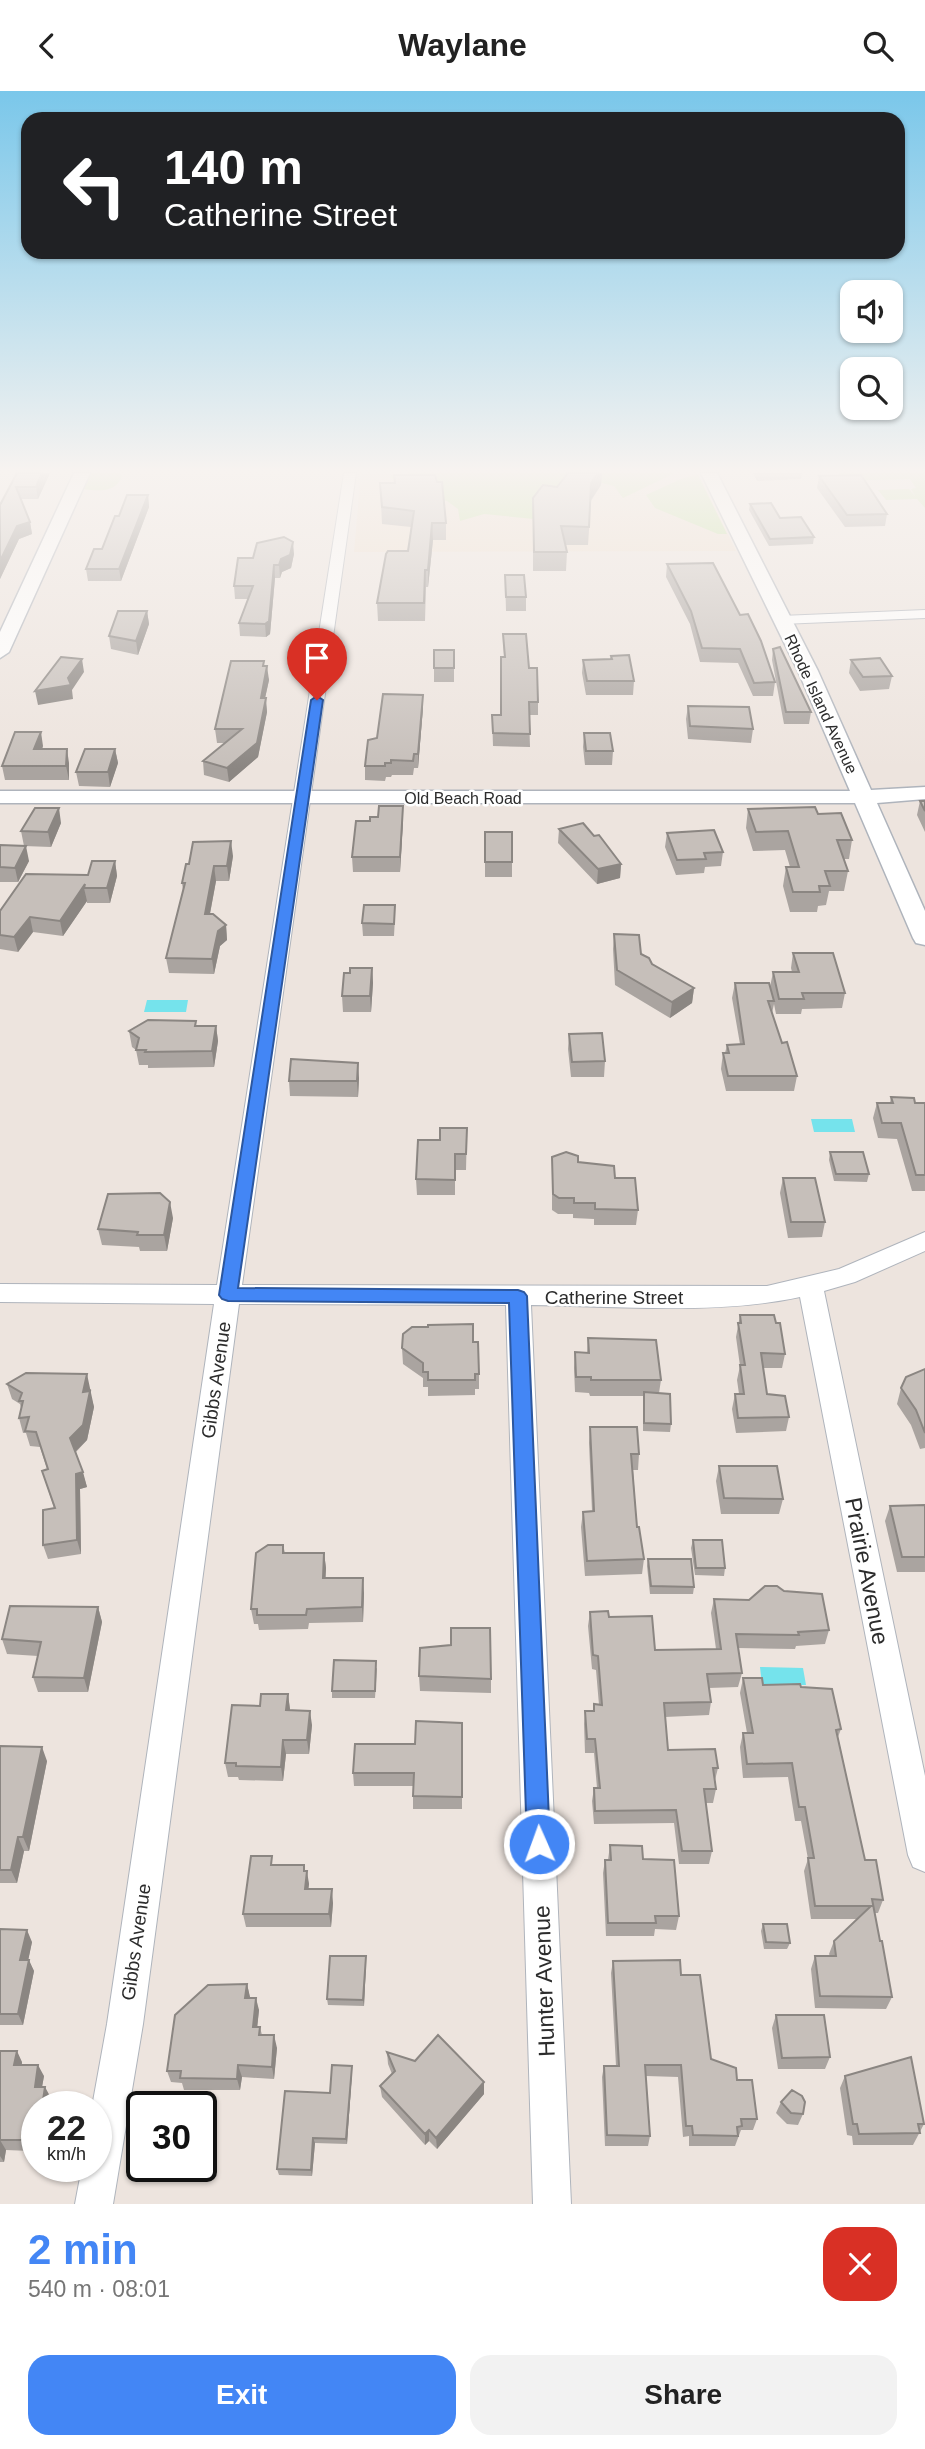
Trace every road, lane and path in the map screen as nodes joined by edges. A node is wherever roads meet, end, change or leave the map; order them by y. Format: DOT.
graph roads {
  1 [pos="37,572"];
  2 [pos="336,572"];
  3 [pos="757,572"];
  4 [pos="925,614"];
  5 [pos="781,620"];
  6 [pos="0,652"];
  7 [pos="925,793"];
  8 [pos="0,797"];
  9 [pos="864,797"];
  10 [pos="302,798"];
  11 [pos="925,938"];
  12 [pos="925,1241"];
  13 [pos="810,1286"];
  14 [pos="0,1293"];
  15 [pos="228,1295"];
  16 [pos="518,1296"];
  17 [pos="925,1855"];
  18 [pos="94,2204"];
  19 [pos="552,2204"];
  1 -- 6 [label="street"];
  2 -- 10 [label="street, Gibbs Avenue"];
  3 -- 5 [label="street, Rhode Island Avenue"];
  4 -- 5 [label="street"];
  5 -- 9 [label="street, Rhode Island Avenue"];
  7 -- 9 [label="street, Old Beach Road"];
  8 -- 10 [label="street, Old Beach Road"];
  9 -- 10 [label="street, Old Beach Road"];
  9 -- 11 [label="street, Rhode Island Avenue"];
  10 -- 15 [label="street, Gibbs Avenue"];
  12 -- 13 [label="street, Catherine Street"];
  13 -- 16 [label="street, Catherine Street"];
  13 -- 17 [label="street, Prairie Avenue"];
  14 -- 15 [label="street, Catherine Street"];
  15 -- 16 [label="street, Catherine Street"];
  15 -- 18 [label="street, Gibbs Avenue"];
  16 -- 19 [label="street, Hunter Avenue"];
}
